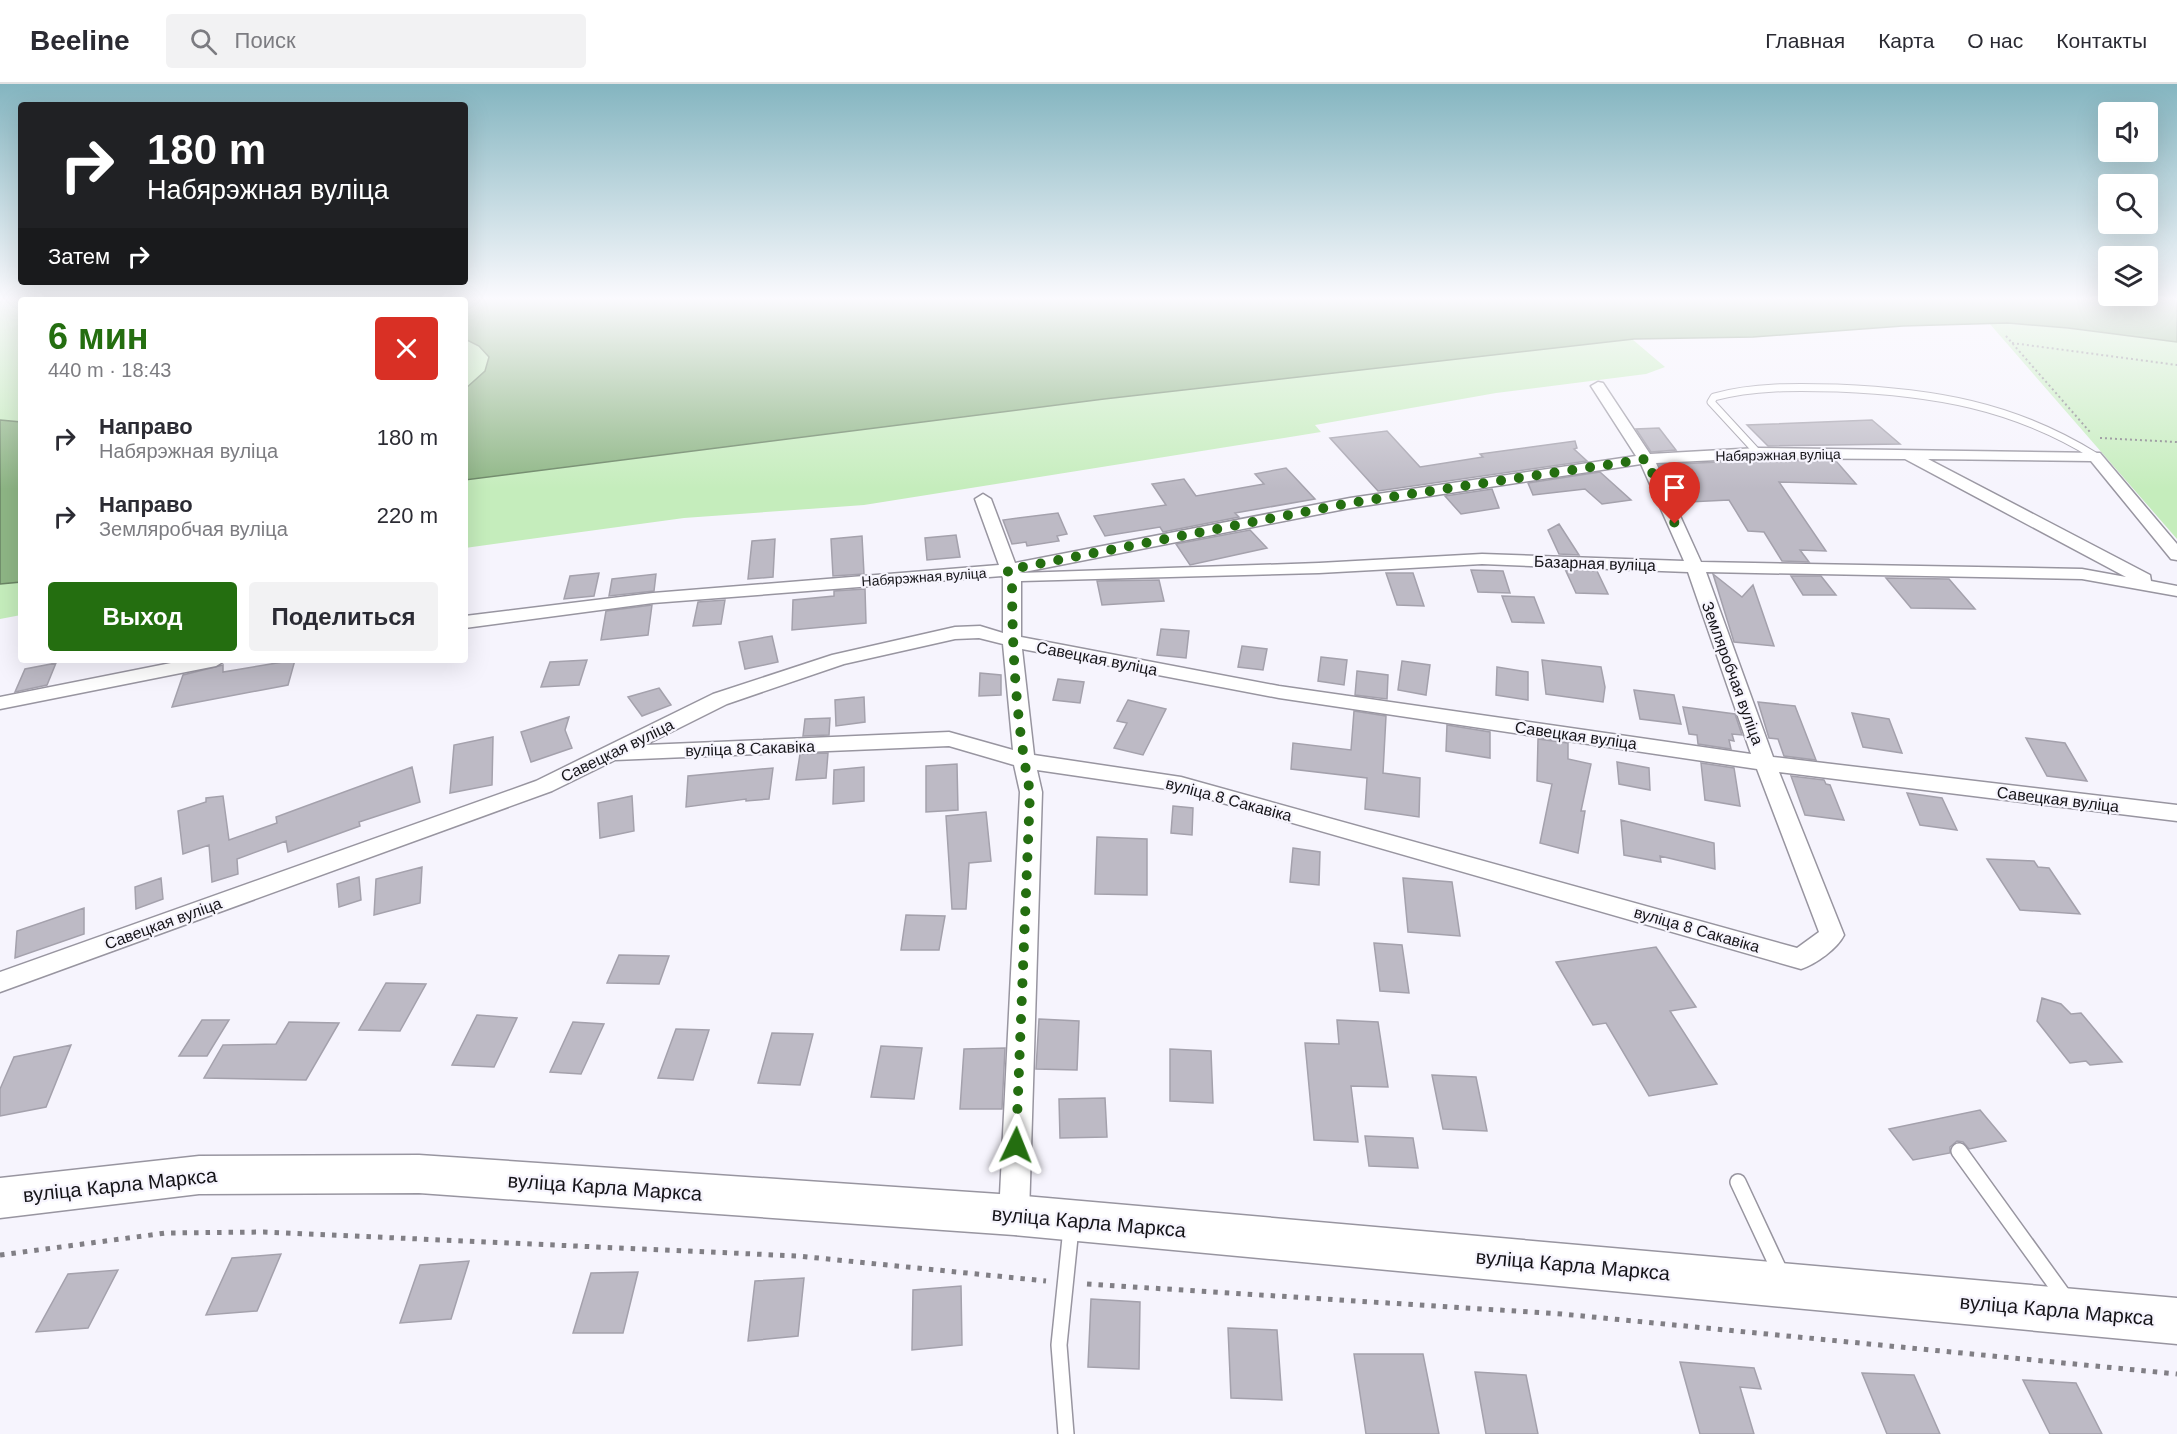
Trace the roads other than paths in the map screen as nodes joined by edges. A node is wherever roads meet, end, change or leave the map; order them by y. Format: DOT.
graph roads {
  1 [pos="1598,386"];
  2 [pos="1758,453"];
  3 [pos="1908,454"];
  4 [pos="2095,456"];
  5 [pos="1646,459"];
  6 [pos="983,499"];
  7 [pos="2177,555"];
  8 [pos="1695,567"];
  9 [pos="1010,574"];
  10 [pos="2170,590"];
  11 [pos="468,622"];
  12 [pos="1012,641"];
  13 [pos="201,663"];
  14 [pos="0,703"];
  15 [pos="606,754"];
  16 [pos="1024,761"];
  17 [pos="1765,763"];
  18 [pos="2177,813"];
  19 [pos="1801,959"];
  20 [pos="0,982"];
  21 [pos="1959,1151"];
  22 [pos="1738,1182"];
  23 [pos="0,1198"];
  24 [pos="1014,1215"];
  25 [pos="1072,1221"];
  26 [pos="1786,1284"];
  27 [pos="2074,1311"];
  28 [pos="2177,1321"];
  29 [pos="1066,1434"];
  1 -- 5 [label="street, Земляробчая вуліца"];
  2 -- 3 [label="street, Набярэжная вуліца"];
  2 -- 4 [label="lane"];
  2 -- 5 [label="street, Набярэжная вуліца"];
  3 -- 4 [label="street, Набярэжная вуліца"];
  3 -- 10 [label="street"];
  4 -- 7 [label="street"];
  5 -- 8 [label="street, Земляробчая вуліца"];
  5 -- 9 [label="street, Набярэжная вуліца"];
  6 -- 9 [label="street"];
  8 -- 9 [label="street, Базарная вуліца"];
  8 -- 10 [label="street, Базарная вуліца"];
  8 -- 17 [label="street, Земляробчая вуліца"];
  9 -- 11 [label="street, Набярэжная вуліца"];
  9 -- 12 [label="street"];
  12 -- 15 [label="street, Савецкая вуліца"];
  12 -- 16 [label="street"];
  12 -- 17 [label="street, Савецкая вуліца"];
  13 -- 14 [label="street"];
  15 -- 16 [label="street, вуліца 8 Сакавіка"];
  15 -- 20 [label="street, Савецкая вуліца"];
  16 -- 19 [label="street, вуліца 8 Сакавіка"];
  16 -- 24 [label="street"];
  17 -- 18 [label="street, Савецкая вуліца"];
  17 -- 19 [label="street, Земляробчая вуліца"];
  21 -- 27 [label="lane"];
  22 -- 26 [label="lane"];
  23 -- 24 [label="main road, вуліца Карла Маркса"];
  24 -- 25 [label="main road, вуліца Карла Маркса"];
  25 -- 26 [label="main road, вуліца Карла Маркса"];
  25 -- 29 [label="lane"];
  26 -- 27 [label="main road, вуліца Карла Маркса"];
  27 -- 28 [label="main road, вуліца Карла Маркса"];
}
